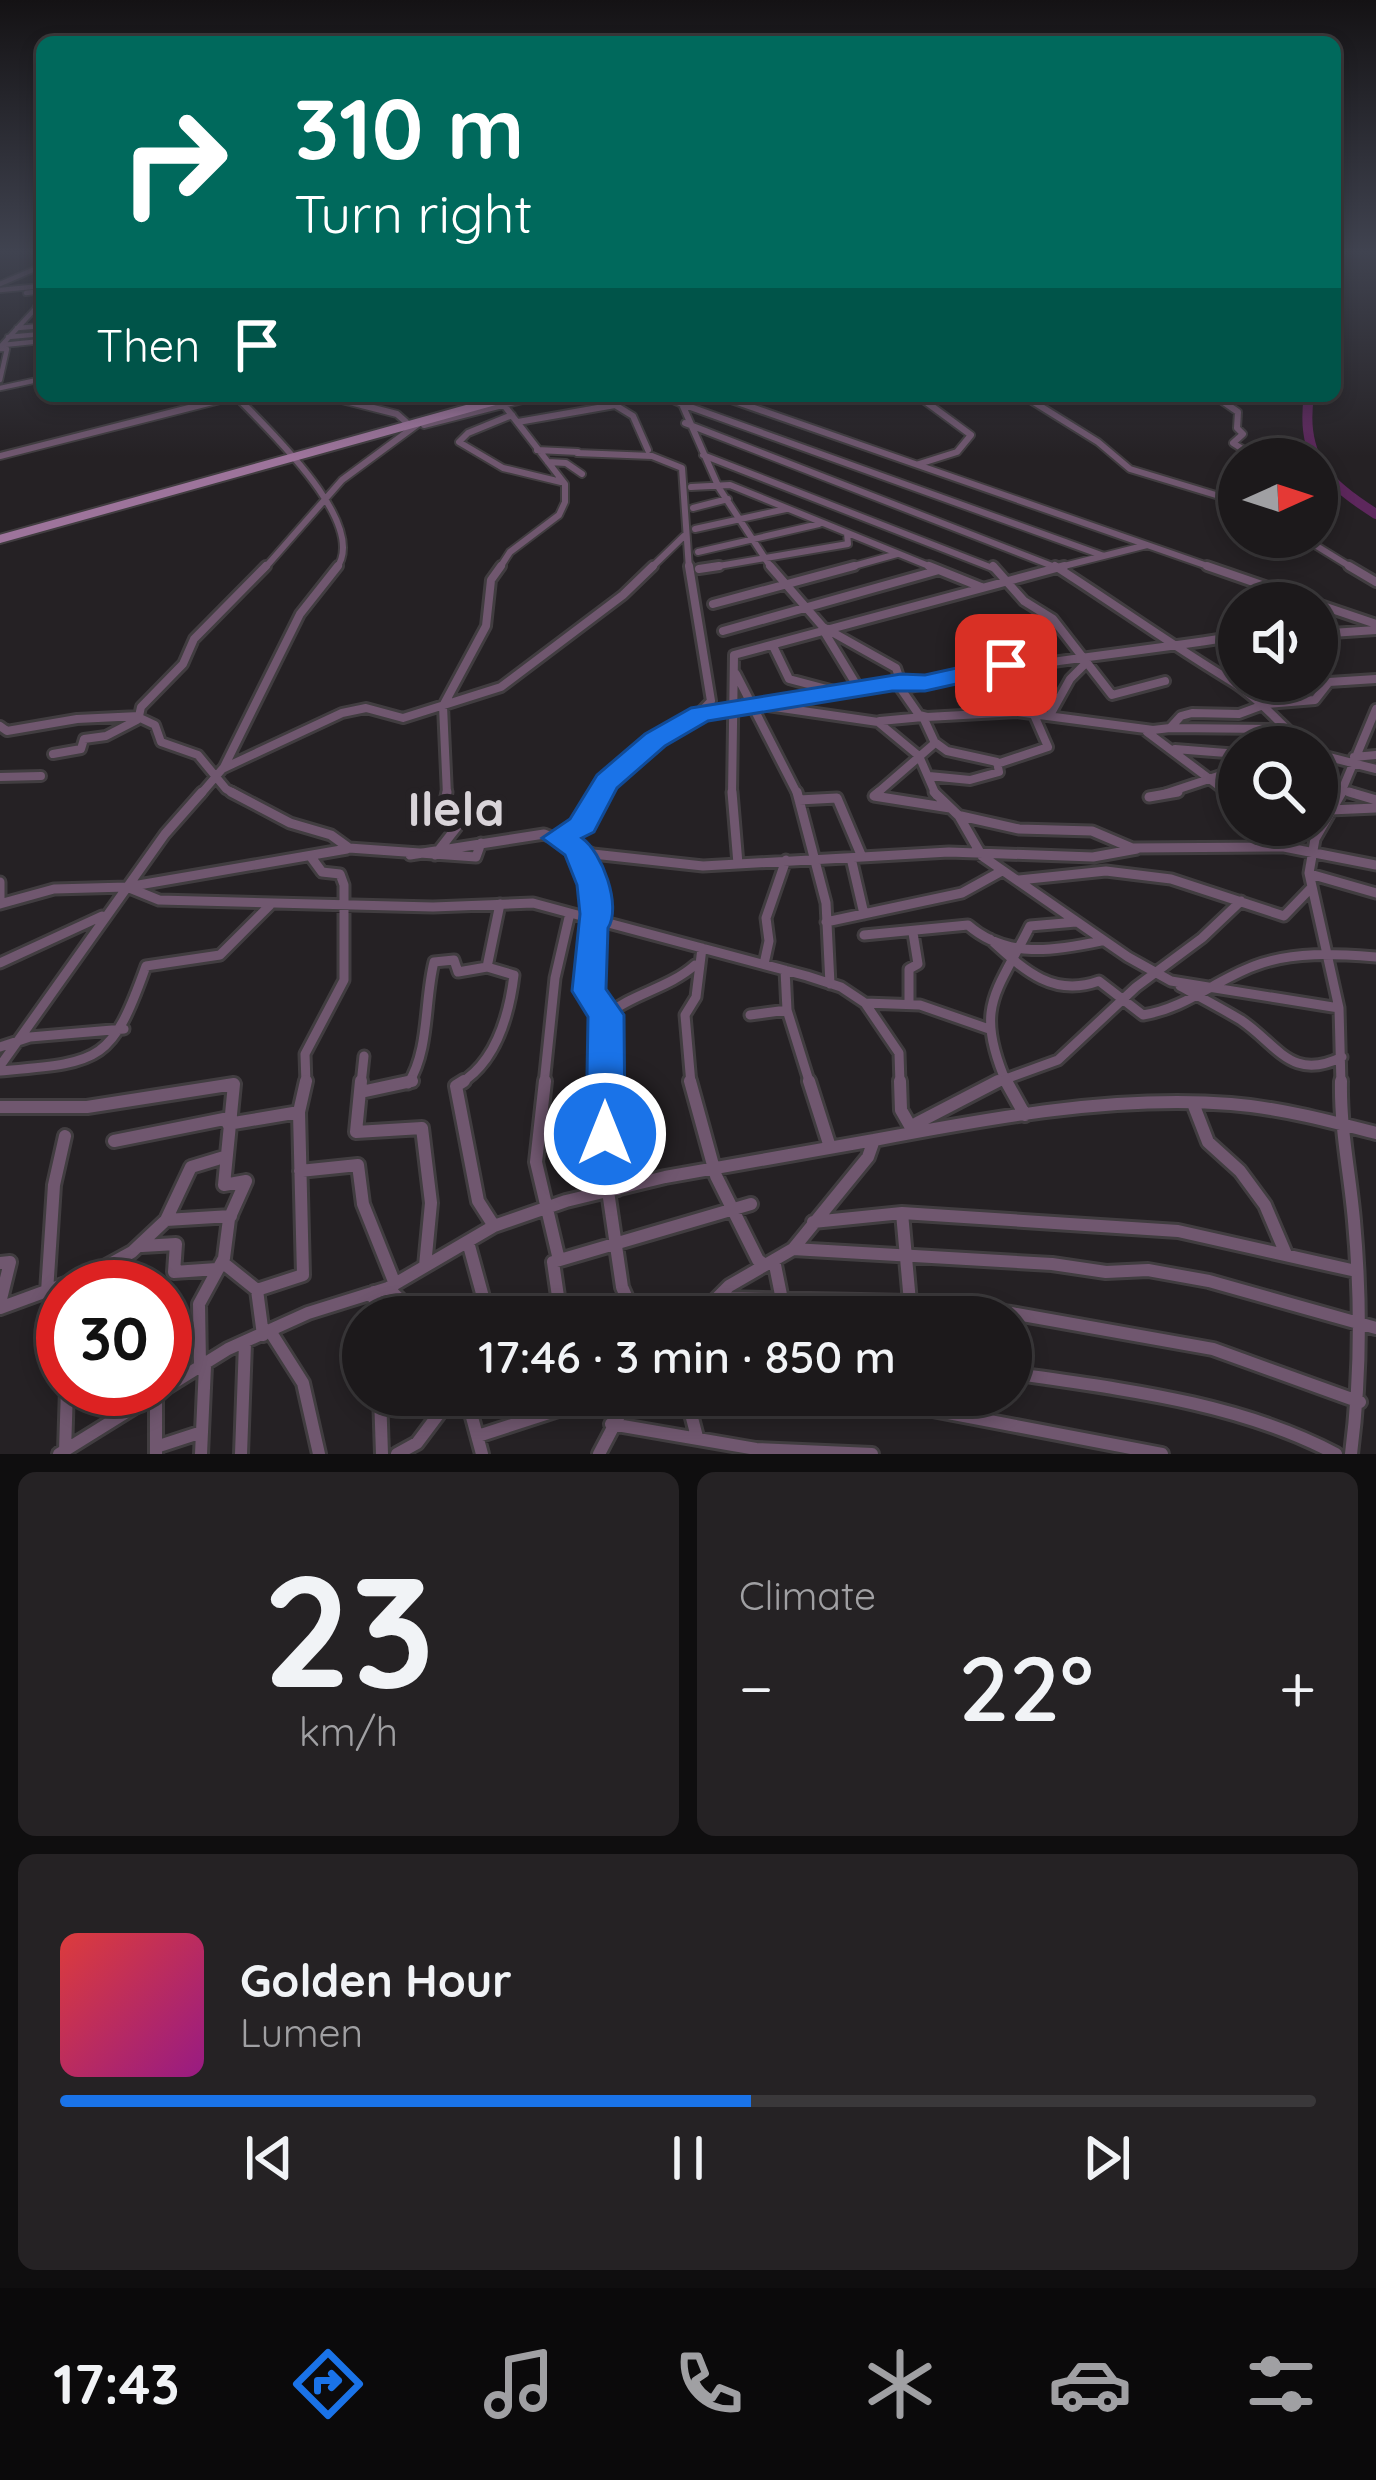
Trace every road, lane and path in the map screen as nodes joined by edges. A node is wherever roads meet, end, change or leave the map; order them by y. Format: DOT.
graph roads {
  1 [pos="23,321"];
  2 [pos="36,327"];
  3 [pos="16,328"];
  4 [pos="36,329"];
  5 [pos="36,330"];
  6 [pos="6,338"];
  7 [pos="0,347"];
  8 [pos="0,379"];
  9 [pos="36,380"];
  10 [pos="212,402"];
  11 [pos="242,402"];
  12 [pos="350,402"];
  13 [pos="492,402"];
  14 [pos="494,402"];
  15 [pos="503,402"];
  16 [pos="610,402"];
  17 [pos="682,402"];
  18 [pos="692,402"];
  19 [pos="737,402"];
  20 [pos="926,402"];
  21 [pos="1034,402"];
  22 [pos="1224,402"];
  23 [pos="615,405"];
  24 [pos="515,418"];
  25 [pos="406,422"];
  26 [pos="422,423"];
  27 [pos="685,424"];
  28 [pos="1239,438"];
  29 [pos="537,449"];
  30 [pos="648,450"];
  31 [pos="577,454"];
  32 [pos="294,455"];
  33 [pos="703,455"];
  34 [pos="0,456"];
  35 [pos="546,462"];
  36 [pos="566,463"];
  37 [pos="917,464"];
  38 [pos="581,474"];
  39 [pos="717,482"];
  40 [pos="564,483"];
  41 [pos="691,487"];
  42 [pos="1218,496"];
  43 [pos="327,499"];
  44 [pos="728,499"];
  45 [pos="692,508"];
  46 [pos="786,509"];
  47 [pos="738,520"];
  48 [pos="822,523"];
  49 [pos="695,529"];
  50 [pos="848,533"];
  51 [pos="684,536"];
  52 [pos="0,537"];
  53 [pos="752,539"];
  54 [pos="1147,545"];
  55 [pos="698,553"];
  56 [pos="898,554"];
  57 [pos="1105,557"];
  58 [pos="1338,557"];
  59 [pos="768,561"];
  60 [pos="1059,567"];
  61 [pos="940,570"];
  62 [pos="699,573"];
  63 [pos="1006,582"];
  64 [pos="1252,582"];
  65 [pos="1376,582"];
  66 [pos="787,585"];
  67 [pos="983,587"];
  68 [pos="713,604"];
  69 [pos="804,609"];
  70 [pos="1338,613"];
  71 [pos="1376,627"];
  72 [pos="722,631"];
  73 [pos="825,631"];
  74 [pos="1338,632"];
  75 [pos="1218,640"];
  76 [pos="772,646"];
  77 [pos="1175,648"];
  78 [pos="1085,662"];
  79 [pos="1006,665"];
  80 [pos="735,672"];
  81 [pos="1376,679"];
  82 [pos="1165,681"];
  83 [pos="1338,681"];
  84 [pos="901,684"];
  85 [pos="859,689"];
  86 [pos="841,693"];
  87 [pos="1058,699"];
  88 [pos="1294,702"];
  89 [pos="1262,705"];
  90 [pos="443,706"];
  91 [pos="757,706"];
  92 [pos="1376,709"];
  93 [pos="735,710"];
  94 [pos="1034,713"];
  95 [pos="700,714"];
  96 [pos="1050,716"];
  97 [pos="922,717"];
  98 [pos="138,718"];
  99 [pos="878,722"];
  100 [pos="0,725"];
  101 [pos="1284,726"];
  102 [pos="1170,728"];
  103 [pos="1218,730"];
  104 [pos="1146,731"];
  105 [pos="935,742"];
  106 [pos="1175,749"];
  107 [pos="1218,752"];
  108 [pos="53,754"];
  109 [pos="1376,755"];
  110 [pos="920,758"];
  111 [pos="1338,758"];
  112 [pos="1352,760"];
  113 [pos="997,764"];
  114 [pos="1376,769"];
  115 [pos="219,773"];
  116 [pos="41,776"];
  117 [pos="929,776"];
  118 [pos="0,777"];
  119 [pos="1218,777"];
  120 [pos="1213,779"];
  121 [pos="1218,783"];
  122 [pos="1343,790"];
  123 [pos="1149,797"];
  124 [pos="1338,797"];
  125 [pos="799,800"];
  126 [pos="1376,804"];
  127 [pos="1338,808"];
  128 [pos="955,812"];
  129 [pos="557,838"];
  130 [pos="1314,846"];
  131 [pos="1284,847"];
  132 [pos="349,848"];
  133 [pos="1137,848"];
  134 [pos="578,849"];
  135 [pos="436,851"];
  136 [pos="1311,852"];
  137 [pos="982,856"];
  138 [pos="311,857"];
  139 [pos="856,858"];
  140 [pos="786,860"];
  141 [pos="814,860"];
  142 [pos="738,864"];
  143 [pos="1376,865"];
  144 [pos="1000,872"];
  145 [pos="1310,874"];
  146 [pos="1016,880"];
  147 [pos="0,882"];
  148 [pos="127,886"];
  149 [pos="1311,888"];
  150 [pos="1376,892"];
  151 [pos="1241,901"];
  152 [pos="272,904"];
  153 [pos="344,904"];
  154 [pos="500,904"];
  155 [pos="109,912"];
  156 [pos="570,913"];
  157 [pos="863,914"];
  158 [pos="597,920"];
  159 [pos="826,922"];
  160 [pos="1078,922"];
  161 [pos="913,933"];
  162 [pos="864,935"];
  163 [pos="1103,940"];
  164 [pos="702,948"];
  165 [pos="1015,953"];
  166 [pos="1329,953"];
  167 [pos="1376,957"];
  168 [pos="0,963"];
  169 [pos="697,964"];
  170 [pos="764,964"];
  171 [pos="487,967"];
  172 [pos="785,970"];
  173 [pos="1155,973"];
  174 [pos="1173,982"];
  175 [pos="830,984"];
  176 [pos="1216,990"];
  177 [pos="1202,999"];
  178 [pos="1120,1002"];
  179 [pos="865,1003"];
  180 [pos="909,1004"];
  181 [pos="1339,1008"];
  182 [pos="787,1010"];
  183 [pos="606,1015"];
  184 [pos="749,1015"];
  185 [pos="124,1029"];
  186 [pos="989,1029"];
  187 [pos="17,1042"];
  188 [pos="0,1047"];
  189 [pos="364,1056"];
  190 [pos="1342,1057"];
  191 [pos="0,1068"];
  192 [pos="1003,1079"];
  193 [pos="361,1092"];
  194 [pos="1194,1106"];
  195 [pos="0,1107"];
  196 [pos="299,1112"];
  197 [pos="1025,1115"];
  198 [pos="228,1121"];
  199 [pos="1340,1125"];
  200 [pos="913,1130"];
  201 [pos="1376,1133"];
  202 [pos="65,1136"];
  203 [pos="874,1140"];
  204 [pos="113,1141"];
  205 [pos="829,1144"];
  206 [pos="224,1157"];
  207 [pos="716,1168"];
  208 [pos="300,1171"];
  209 [pos="613,1190"];
  210 [pos="751,1204"];
  211 [pos="544,1208"];
  212 [pos="731,1210"];
  213 [pos="902,1214"];
  214 [pos="231,1216"];
  215 [pos="166,1220"];
  216 [pos="813,1222"];
  217 [pos="494,1226"];
  218 [pos="468,1241"];
  219 [pos="615,1245"];
  220 [pos="138,1246"];
  221 [pos="793,1249"];
  222 [pos="1286,1254"];
  223 [pos="903,1258"];
  224 [pos="49,1260"];
  225 [pos="115,1260"];
  226 [pos="559,1261"];
  227 [pos="0,1263"];
  228 [pos="769,1263"];
  229 [pos="220,1266"];
  230 [pos="425,1266"];
  231 [pos="1356,1271"];
  232 [pos="386,1288"];
  233 [pos="257,1290"];
  234 [pos="36,1295"];
  235 [pos="383,1296"];
  236 [pos="395,1296"];
  237 [pos="483,1296"];
  238 [pos="558,1296"];
  239 [pos="626,1296"];
  240 [pos="722,1296"];
  241 [pos="781,1296"];
  242 [pos="909,1296"];
  243 [pos="0,1305"];
  244 [pos="1032,1320"];
  245 [pos="1359,1324"];
  246 [pos="1376,1328"];
  247 [pos="267,1333"];
  248 [pos="245,1343"];
  249 [pos="203,1366"];
  250 [pos="192,1373"];
  251 [pos="1032,1376"];
  252 [pos="1360,1402"];
  253 [pos="65,1416"];
  254 [pos="123,1416"];
  255 [pos="156,1416"];
  256 [pos="381,1416"];
  257 [pos="436,1416"];
  258 [pos="472,1416"];
  259 [pos="533,1416"];
  260 [pos="616,1416"];
  261 [pos="694,1416"];
  262 [pos="964,1416"];
  263 [pos="611,1424"];
  264 [pos="202,1432"];
  265 [pos="478,1436"];
  266 [pos="697,1437"];
  267 [pos="156,1451"];
  268 [pos="406,1452"];
  269 [pos="62,1453"];
  270 [pos="201,1454"];
  271 [pos="241,1454"];
  272 [pos="319,1454"];
  273 [pos="382,1454"];
  274 [pos="482,1454"];
  275 [pos="599,1454"];
  276 [pos="872,1454"];
  277 [pos="1162,1454"];
  278 [pos="1336,1454"];
  279 [pos="1351,1454"];
  1 -- 3 [label="street"];
  2 -- 3 [label="street"];
  3 -- 6 [label="street"];
  4 -- 6 [label="street"];
  5 -- 7 [label="street"];
  6 -- 7 [label="street"];
  7 -- 8 [label="street"];
  8 -- 9 [label="street"];
  10 -- 34 [label="street"];
  11 -- 32 [label="street"];
  12 -- 25 [label="street"];
  13 -- 25 [label="main road"];
  14 -- 26 [label="main road"];
  15 -- 24 [label="street"];
  16 -- 23 [label="street"];
  17 -- 27 [label="street"];
  18 -- 57 [label="street"];
  19 -- 37 [label="street"];
  20 -- 37 [label="street"];
  21 -- 42 [label="street"];
  22 -- 28 [label="street"];
  23 -- 24 [label="street"];
  23 -- 30 [label="street"];
  24 -- 29 [label="street"];
  24 -- 40 [label="street"];
  25 -- 32 [label="main road"];
  26 -- 32 [label="main road"];
  26 -- 43 [label="street"];
  27 -- 33 [label="street"];
  27 -- 60 [label="street"];
  29 -- 31 [label="street"];
  29 -- 35 [label="street"];
  30 -- 31 [label="street"];
  30 -- 51 [label="street"];
  31 -- 36 [label="street"];
  32 -- 43 [label="street"];
  32 -- 52 [label="main road"];
  33 -- 39 [label="street"];
  33 -- 63 [label="street"];
  35 -- 36 [label="street"];
  35 -- 40 [label="street"];
  36 -- 38 [label="street"];
  37 -- 54 [label="street"];
  39 -- 41 [label="street"];
  39 -- 44 [label="street"];
  39 -- 46 [label="street"];
  40 -- 90 [label="street"];
  43 -- 98 [label="street"];
  43 -- 115 [label="street"];
  44 -- 45 [label="street"];
  44 -- 47 [label="street"];
  46 -- 47 [label="street"];
  46 -- 48 [label="street"];
  47 -- 49 [label="street"];
  47 -- 53 [label="street"];
  48 -- 50 [label="street"];
  48 -- 53 [label="street"];
  50 -- 56 [label="street"];
  50 -- 59 [label="street"];
  51 -- 90 [label="street"];
  51 -- 95 [label="street"];
  53 -- 55 [label="street"];
  53 -- 59 [label="street"];
  54 -- 57 [label="street"];
  54 -- 64 [label="street"];
  56 -- 61 [label="street"];
  56 -- 66 [label="street"];
  57 -- 60 [label="street"];
  58 -- 65 [label="street"];
  59 -- 62 [label="street"];
  59 -- 66 [label="street"];
  60 -- 63 [label="street"];
  60 -- 77 [label="street"];
  61 -- 67 [label="street"];
  61 -- 69 [label="street"];
  63 -- 67 [label="street"];
  63 -- 78 [label="street"];
  66 -- 68 [label="street"];
  66 -- 69 [label="street"];
  67 -- 73 [label="street"];
  69 -- 72 [label="street"];
  69 -- 73 [label="street"];
  70 -- 71 [label="street"];
  71 -- 74 [label="street"];
  73 -- 76 [label="street"];
  73 -- 84 [label="street"];
  73 -- 85 [label="street"];
  75 -- 77 [label="street"];
  76 -- 80 [label="street"];
  76 -- 86 [label="street"];
  77 -- 78 [label="street"];
  77 -- 89 [label="street"];
  78 -- 79 [label="street"];
  78 -- 82 [label="street"];
  78 -- 87 [label="street"];
  79 -- 84 [label="street"];
  79 -- 87 [label="street"];
  80 -- 91 [label="street"];
  80 -- 93 [label="street"];
  81 -- 83 [label="street"];
  84 -- 85 [label="street"];
  84 -- 97 [label="street"];
  85 -- 86 [label="street"];
  86 -- 91 [label="street"];
  87 -- 96 [label="street"];
  88 -- 89 [label="street"];
  89 -- 101 [label="street"];
  89 -- 102 [label="street"];
  90 -- 115 [label="street"];
  90 -- 135 [label="street"];
  91 -- 93 [label="street"];
  91 -- 99 [label="street"];
  91 -- 125 [label="street"];
  92 -- 112 [label="street"];
  93 -- 95 [label="street"];
  93 -- 142 [label="street"];
  94 -- 96 [label="street"];
  94 -- 97 [label="street"];
  94 -- 113 [label="street"];
  95 -- 129 [label="street"];
  96 -- 104 [label="street"];
  97 -- 99 [label="street"];
  97 -- 105 [label="street"];
  98 -- 100 [label="street"];
  98 -- 108 [label="street"];
  98 -- 115 [label="street"];
  99 -- 110 [label="street"];
  102 -- 103 [label="street"];
  102 -- 104 [label="street"];
  104 -- 106 [label="street"];
  105 -- 110 [label="street"];
  105 -- 113 [label="street"];
  106 -- 107 [label="street"];
  106 -- 120 [label="street"];
  109 -- 112 [label="street"];
  110 -- 117 [label="street"];
  110 -- 128 [label="street"];
  111 -- 112 [label="street"];
  112 -- 114 [label="street"];
  112 -- 122 [label="street"];
  113 -- 117 [label="street"];
  115 -- 132 [label="street"];
  115 -- 148 [label="street"];
  116 -- 118 [label="street"];
  117 -- 128 [label="street"];
  119 -- 120 [label="street"];
  120 -- 121 [label="street"];
  120 -- 123 [label="street"];
  122 -- 124 [label="street"];
  122 -- 126 [label="street"];
  125 -- 139 [label="street"];
  125 -- 141 [label="street"];
  126 -- 127 [label="street"];
  128 -- 133 [label="street"];
  128 -- 137 [label="street"];
  129 -- 134 [label="street"];
  129 -- 135 [label="street"];
  130 -- 136 [label="street"];
  131 -- 133 [label="street"];
  131 -- 136 [label="street"];
  132 -- 135 [label="street"];
  132 -- 138 [label="street"];
  133 -- 137 [label="street"];
  134 -- 142 [label="street"];
  134 -- 158 [label="street"];
  136 -- 143 [label="street"];
  136 -- 145 [label="street"];
  137 -- 139 [label="street"];
  137 -- 144 [label="street"];
  138 -- 148 [label="street"];
  138 -- 153 [label="street"];
  139 -- 141 [label="street"];
  139 -- 157 [label="street"];
  140 -- 141 [label="street"];
  140 -- 142 [label="street"];
  140 -- 170 [label="street"];
  141 -- 159 [label="street"];
  144 -- 146 [label="street"];
  144 -- 157 [label="street"];
  145 -- 149 [label="street"];
  145 -- 150 [label="street"];
  146 -- 151 [label="street"];
  146 -- 160 [label="street"];
  147 -- 148 [label="street"];
  148 -- 152 [label="street"];
  148 -- 155 [label="street"];
  149 -- 151 [label="street"];
  149 -- 166 [label="street"];
  151 -- 173 [label="street"];
  152 -- 153 [label="street"];
  152 -- 185 [label="street"];
  153 -- 154 [label="street"];
  153 -- 196 [label="street"];
  154 -- 156 [label="street"];
  154 -- 171 [label="street"];
  155 -- 168 [label="street"];
  155 -- 187 [label="street"];
  156 -- 158 [label="street"];
  156 -- 211 [label="street"];
  157 -- 159 [label="street"];
  158 -- 164 [label="street"];
  158 -- 183 [label="street"];
  159 -- 175 [label="street"];
  160 -- 163 [label="street"];
  160 -- 165 [label="street"];
  161 -- 162 [label="street"];
  161 -- 165 [label="street"];
  161 -- 180 [label="street"];
  163 -- 165 [label="street"];
  163 -- 173 [label="street"];
  164 -- 169 [label="street"];
  164 -- 170 [label="street"];
  165 -- 178 [label="street"];
  165 -- 186 [label="street"];
  166 -- 167 [label="street"];
  166 -- 176 [label="street"];
  166 -- 181 [label="street"];
  169 -- 183 [label="street"];
  169 -- 207 [label="street"];
  170 -- 172 [label="street"];
  171 -- 193 [label="street"];
  171 -- 217 [label="street"];
  172 -- 175 [label="street"];
  172 -- 182 [label="street"];
  173 -- 174 [label="street"];
  173 -- 178 [label="street"];
  174 -- 176 [label="street"];
  174 -- 177 [label="street"];
  175 -- 179 [label="street"];
  176 -- 177 [label="street"];
  176 -- 181 [label="street"];
  177 -- 178 [label="street"];
  177 -- 190 [label="street"];
  178 -- 192 [label="street"];
  179 -- 180 [label="street"];
  179 -- 200 [label="street"];
  180 -- 186 [label="street"];
  181 -- 190 [label="street"];
  182 -- 184 [label="street"];
  182 -- 205 [label="street"];
  183 -- 209 [label="street"];
  185 -- 187 [label="street"];
  185 -- 191 [label="street"];
  186 -- 192 [label="street"];
  187 -- 188 [label="street"];
  187 -- 191 [label="street"];
  189 -- 193 [label="street"];
  190 -- 199 [label="street"];
  192 -- 197 [label="street"];
  192 -- 200 [label="street"];
  193 -- 230 [label="street"];
  194 -- 197 [label="street"];
  194 -- 199 [label="street"];
  194 -- 222 [label="street"];
  195 -- 198 [label="street"];
  196 -- 198 [label="street"];
  196 -- 208 [label="street"];
  197 -- 200 [label="street"];
  198 -- 204 [label="street"];
  198 -- 206 [label="street"];
  199 -- 201 [label="street"];
  199 -- 231 [label="street"];
  200 -- 203 [label="street"];
  202 -- 224 [label="street"];
  203 -- 205 [label="street"];
  203 -- 216 [label="street"];
  205 -- 207 [label="street"];
  206 -- 214 [label="street"];
  206 -- 215 [label="street"];
  207 -- 209 [label="street"];
  207 -- 212 [label="street"];
  208 -- 232 [label="street"];
  208 -- 233 [label="street"];
  209 -- 211 [label="street"];
  209 -- 219 [label="street"];
  210 -- 212 [label="street"];
  211 -- 217 [label="street"];
  211 -- 226 [label="street"];
  212 -- 219 [label="street"];
  212 -- 228 [label="street"];
  213 -- 216 [label="street"];
  213 -- 222 [label="street"];
  213 -- 223 [label="street"];
  214 -- 215 [label="street"];
  214 -- 229 [label="street"];
  215 -- 220 [label="street"];
  216 -- 221 [label="street"];
  217 -- 218 [label="street"];
  218 -- 230 [label="street"];
  218 -- 237 [label="street"];
  219 -- 226 [label="street"];
  219 -- 239 [label="street"];
  220 -- 225 [label="street"];
  220 -- 229 [label="street"];
  221 -- 223 [label="street"];
  221 -- 228 [label="street"];
  222 -- 231 [label="street"];
  223 -- 242 [label="street"];
  223 -- 245 [label="street"];
  226 -- 238 [label="street"];
  227 -- 243 [label="street"];
  228 -- 240 [label="street"];
  228 -- 241 [label="street"];
  229 -- 233 [label="street"];
  229 -- 249 [label="street"];
  230 -- 232 [label="street"];
  231 -- 245 [label="street"];
  232 -- 235 [label="street"];
  232 -- 236 [label="street"];
  232 -- 247 [label="street"];
  233 -- 247 [label="street"];
  234 -- 243 [label="street"];
  244 -- 252 [label="street"];
  245 -- 246 [label="street"];
  245 -- 252 [label="street"];
  247 -- 248 [label="street"];
  247 -- 272 [label="street"];
  248 -- 249 [label="street"];
  248 -- 271 [label="street"];
  249 -- 250 [label="street"];
  249 -- 264 [label="street"];
  251 -- 278 [label="street"];
  252 -- 279 [label="street"];
  253 -- 269 [label="street"];
  254 -- 269 [label="street"];
  255 -- 267 [label="street"];
  256 -- 273 [label="street"];
  257 -- 268 [label="street"];
  258 -- 265 [label="street"];
  259 -- 265 [label="street"];
  260 -- 263 [label="street"];
  261 -- 266 [label="street"];
  262 -- 277 [label="street"];
  263 -- 266 [label="street"];
  263 -- 275 [label="street"];
  264 -- 267 [label="street"];
  264 -- 270 [label="street"];
  265 -- 274 [label="street"];
  266 -- 276 [label="street"];
}
